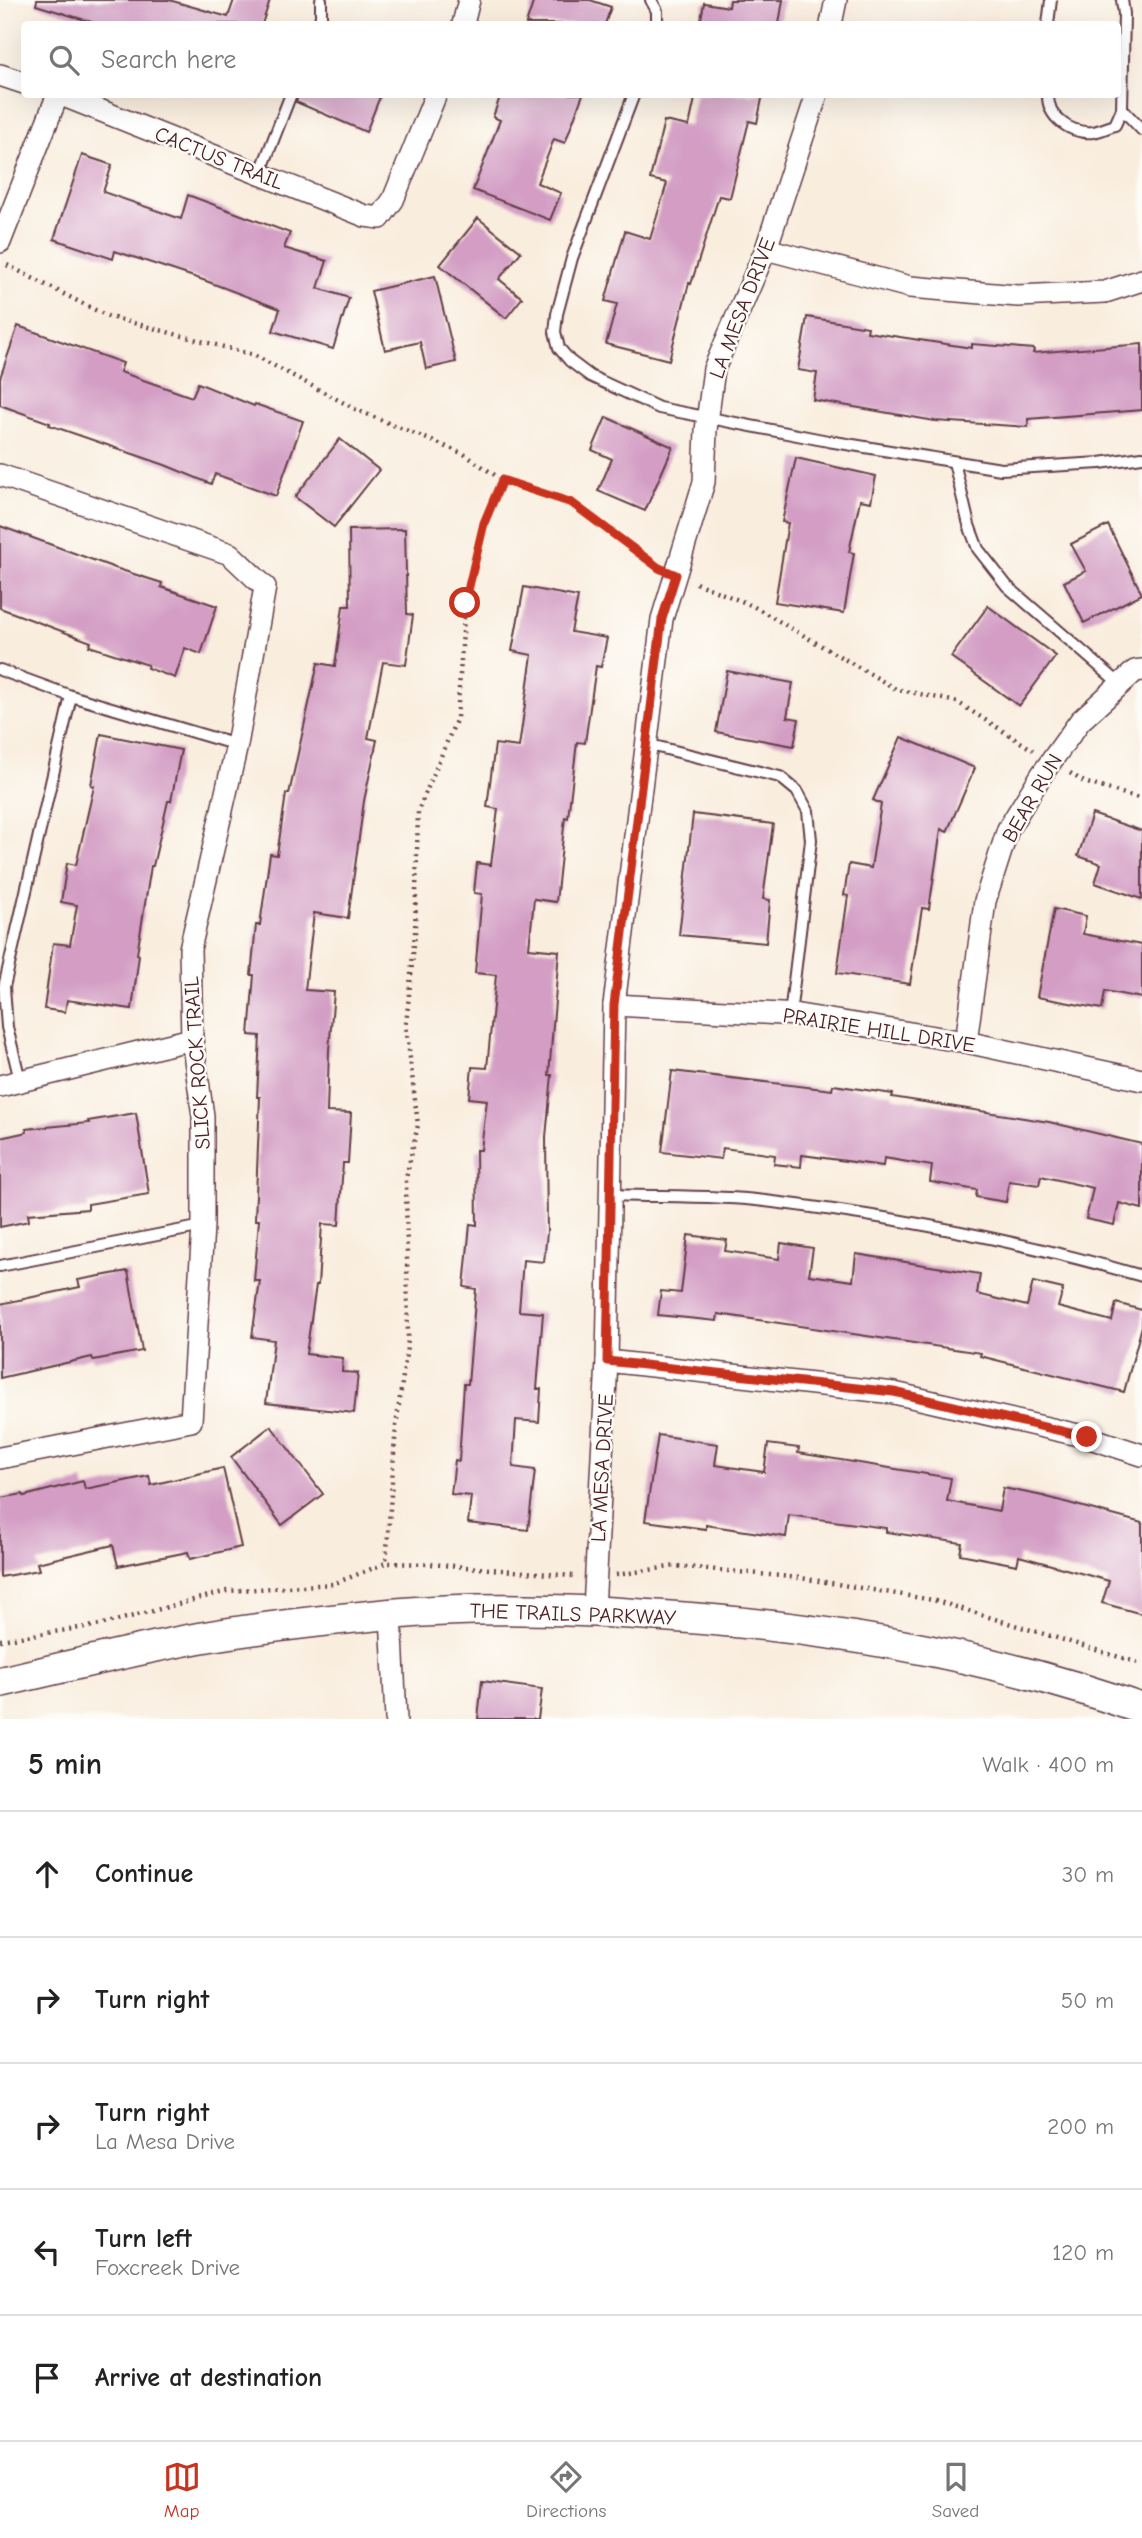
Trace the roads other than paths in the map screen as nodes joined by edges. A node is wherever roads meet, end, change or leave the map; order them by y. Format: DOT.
graph roads {
  1 [pos="321,0"];
  2 [pos="469,0"];
  3 [pos="651,0"];
  4 [pos="836,0"];
  5 [pos="1051,0"];
  6 [pos="1122,0"];
  7 [pos="319,21"];
  8 [pos="464,21"];
  9 [pos="657,21"];
  10 [pos="832,21"];
  11 [pos="1048,21"];
  12 [pos="0,75"];
  13 [pos="21,82"];
  14 [pos="56,98"];
  15 [pos="68,98"];
  16 [pos="289,98"];
  17 [pos="434,98"];
  18 [pos="632,98"];
  19 [pos="816,98"];
  20 [pos="1047,98"];
  21 [pos="1122,109"];
  22 [pos="1142,130"];
  23 [pos="260,174"];
  24 [pos="0,242"];
  25 [pos="766,249"];
  26 [pos="1142,280"];
  27 [pos="707,418"];
  28 [pos="1142,457"];
  29 [pos="954,462"];
  30 [pos="0,475"];
  31 [pos="0,670"];
  32 [pos="1142,670"];
  33 [pos="1120,684"];
  34 [pos="71,696"];
  35 [pos="646,744"];
  36 [pos="237,745"];
  37 [pos="614,1005"];
  38 [pos="790,1015"];
  39 [pos="192,1040"];
  40 [pos="966,1042"];
  41 [pos="1142,1080"];
  42 [pos="10,1083"];
  43 [pos="610,1195"];
  44 [pos="203,1226"];
  45 [pos="0,1266"];
  46 [pos="1142,1276"];
  47 [pos="607,1361"];
  48 [pos="1142,1455"];
  49 [pos="0,1458"];
  50 [pos="594,1611"];
  51 [pos="391,1614"];
  52 [pos="0,1682"];
  53 [pos="1142,1709"];
  54 [pos="396,1719"];
  1 -- 7 [label="lane"];
  2 -- 8 [label="street"];
  3 -- 9 [label="lane"];
  4 -- 10 [label="street"];
  5 -- 11 [label="lane"];
  6 -- 21 [label="lane"];
  12 -- 13 [label="street"];
  14 -- 24 [label="street"];
  15 -- 23 [label="street, CACTUS TRAIL"];
  16 -- 23 [label="lane"];
  17 -- 23 [label="street, CACTUS TRAIL"];
  18 -- 27 [label="lane"];
  19 -- 25 [label="street, LA MESA DRIVE"];
  20 -- 21 [label="lane"];
  21 -- 22 [label="lane"];
  25 -- 26 [label="street"];
  25 -- 27 [label="street, LA MESA DRIVE"];
  27 -- 29 [label="lane"];
  27 -- 35 [label="street, LA MESA DRIVE"];
  28 -- 29 [label="lane"];
  29 -- 33 [label="lane"];
  30 -- 36 [label="street, SLICK ROCK TRAIL"];
  31 -- 34 [label="lane"];
  32 -- 33 [label="street, BEAR RUN"];
  33 -- 40 [label="street, BEAR RUN"];
  34 -- 36 [label="lane"];
  34 -- 42 [label="lane"];
  35 -- 37 [label="street, LA MESA DRIVE"];
  35 -- 38 [label="lane"];
  36 -- 39 [label="street, SLICK ROCK TRAIL"];
  37 -- 38 [label="street, PRAIRIE HILL DRIVE"];
  37 -- 43 [label="street, LA MESA DRIVE"];
  38 -- 40 [label="street, PRAIRIE HILL DRIVE"];
  39 -- 42 [label="street"];
  39 -- 44 [label="street, SLICK ROCK TRAIL"];
  40 -- 41 [label="street, PRAIRIE HILL DRIVE"];
  43 -- 46 [label="lane"];
  43 -- 47 [label="street, LA MESA DRIVE"];
  44 -- 45 [label="lane"];
  44 -- 49 [label="street, SLICK ROCK TRAIL"];
  47 -- 48 [label="street"];
  47 -- 50 [label="street, LA MESA DRIVE"];
  50 -- 51 [label="street, THE TRAILS PARKWAY"];
  50 -- 53 [label="street, THE TRAILS PARKWAY"];
  51 -- 52 [label="street, THE TRAILS PARKWAY"];
  51 -- 54 [label="street"];
}
